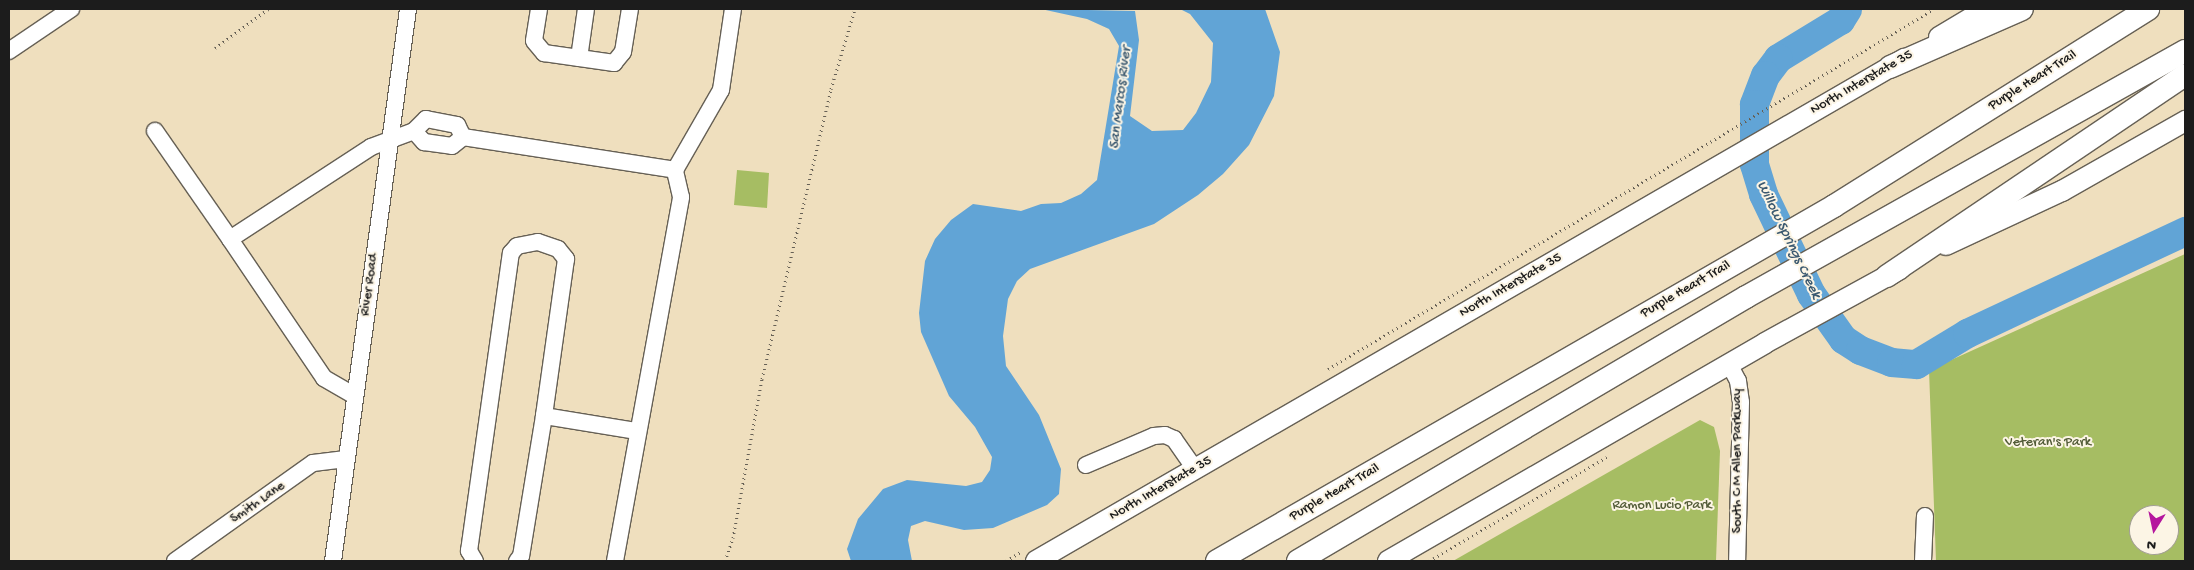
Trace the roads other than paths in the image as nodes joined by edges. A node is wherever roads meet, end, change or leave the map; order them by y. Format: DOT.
graph roads {
  1 [pos="71,9"];
  2 [pos="408,9"];
  3 [pos="539,9"];
  4 [pos="586,9"];
  5 [pos="630,9"];
  6 [pos="733,9"];
  7 [pos="1986,9"];
  8 [pos="2022,9"];
  9 [pos="2148,9"];
  10 [pos="9,51"];
  11 [pos="2185,51"];
  12 [pos="579,58"];
  13 [pos="1890,67"];
  14 [pos="2185,75"];
  15 [pos="2185,121"];
  16 [pos="155,131"];
  17 [pos="414,131"];
  18 [pos="463,137"];
  19 [pos="390,140"];
  20 [pos="675,170"];
  21 [pos="230,239"];
  22 [pos="1884,278"];
  23 [pos="1729,364"];
  24 [pos="355,396"];
  25 [pos="544,416"];
  26 [pos="637,431"];
  27 [pos="346,459"];
  28 [pos="1086,465"];
  29 [pos="1195,469"];
  30 [pos="1925,516"];
  31 [pos="175,561"];
  32 [pos="333,561"];
  33 [pos="475,561"];
  34 [pos="517,561"];
  35 [pos="615,561"];
  36 [pos="1036,561"];
  37 [pos="1217,561"];
  38 [pos="1298,561"];
  39 [pos="1388,561"];
  40 [pos="1737,561"];
  41 [pos="1924,561"];
  1 -- 10 [label="street"];
  2 -- 19 [label="street, River Road"];
  3 -- 12 [label="street"];
  4 -- 12 [label="street"];
  5 -- 12 [label="street"];
  6 -- 20 [label="street"];
  7 -- 13 [label="main road, North Interstate 35"];
  8 -- 13 [label="highway"];
  9 -- 37 [label="highway, Purple Heart Trail"];
  11 -- 38 [label="highway"];
  13 -- 29 [label="main road, North Interstate 35"];
  14 -- 22 [label="highway"];
  15 -- 22 [label="main road"];
  16 -- 21 [label="street"];
  17 -- 18 [label="street"];
  17 -- 18 [label="street"];
  17 -- 19 [label="street"];
  18 -- 20 [label="street"];
  19 -- 21 [label="street"];
  19 -- 24 [label="street, River Road"];
  20 -- 26 [label="street"];
  21 -- 24 [label="street"];
  22 -- 23 [label="main road"];
  23 -- 39 [label="main road"];
  23 -- 40 [label="street, South C M Allen Parkway"];
  24 -- 27 [label="street, River Road"];
  25 -- 26 [label="street"];
  25 -- 33 [label="street"];
  25 -- 34 [label="street"];
  26 -- 35 [label="street"];
  27 -- 31 [label="street, Smith Lane"];
  27 -- 32 [label="street, River Road"];
  28 -- 29 [label="street"];
  29 -- 36 [label="main road, North Interstate 35"];
  30 -- 41 [label="street"];
}
